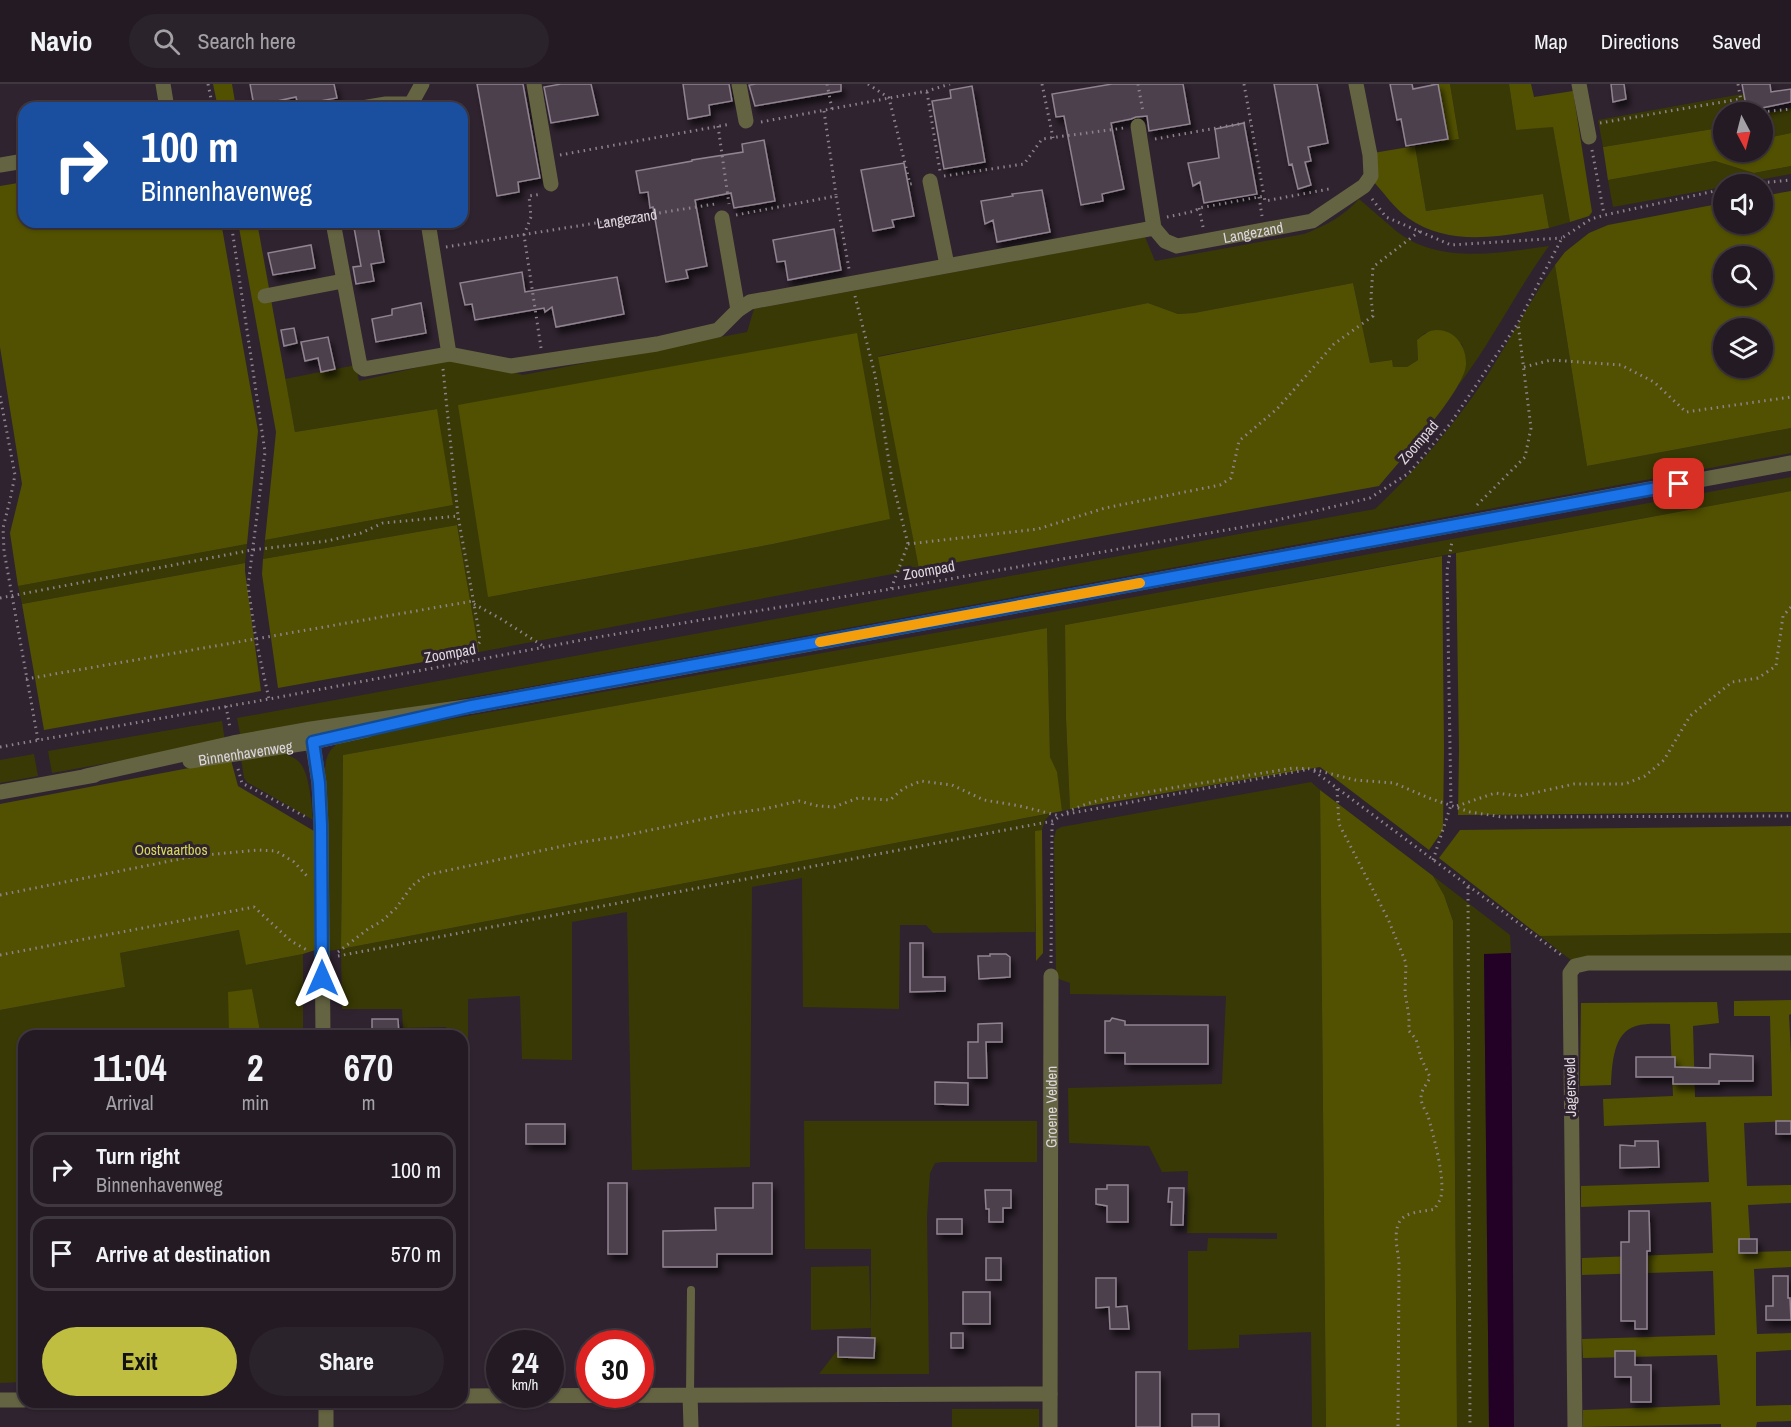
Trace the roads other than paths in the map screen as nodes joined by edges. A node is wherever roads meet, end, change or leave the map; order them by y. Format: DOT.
graph roads {
  1 [pos="163,84"];
  2 [pos="422,84"];
  3 [pos="534,84"];
  4 [pos="739,84"];
  5 [pos="1356,84"];
  6 [pos="1579,84"];
  7 [pos="166,102"];
  8 [pos="413,102"];
  9 [pos="746,121"];
  10 [pos="1588,131"];
  11 [pos="1139,134"];
  12 [pos="18,162"];
  13 [pos="0,165"];
  14 [pos="930,181"];
  15 [pos="551,184"];
  16 [pos="719,210"];
  17 [pos="1153,224"];
  18 [pos="334,228"];
  19 [pos="429,228"];
  20 [pos="947,266"];
  21 [pos="343,281"];
  22 [pos="264,296"];
  23 [pos="738,310"];
  24 [pos="446,354"];
  25 [pos="1791,463"];
  26 [pos="312,735"];
  27 [pos="0,792"];
  28 [pos="1791,963"];
  29 [pos="1051,976"];
  30 [pos="323,1030"];
  31 [pos="691,1290"];
  32 [pos="1050,1394"];
  33 [pos="690,1395"];
  34 [pos="468,1396"];
  35 [pos="0,1400"];
  36 [pos="18,1400"];
  37 [pos="326,1408"];
  38 [pos="326,1427"];
  39 [pos="691,1427"];
  40 [pos="1050,1427"];
  41 [pos="1575,1427"];
  1 -- 7 [label="street"];
  2 -- 8 [label="street"];
  3 -- 15 [label="street"];
  4 -- 9 [label="street"];
  5 -- 17 [label="street, Langezand"];
  6 -- 10 [label="street"];
  11 -- 17 [label="street"];
  12 -- 13 [label="street"];
  14 -- 20 [label="street"];
  16 -- 23 [label="street"];
  17 -- 20 [label="street"];
  18 -- 21 [label="street"];
  19 -- 24 [label="street"];
  20 -- 23 [label="street"];
  21 -- 22 [label="street"];
  21 -- 24 [label="street"];
  23 -- 24 [label="street"];
  25 -- 26 [label="street, Binnenhavenweg"];
  26 -- 27 [label="street, Binnenhavenweg"];
  26 -- 30 [label="street"];
  28 -- 41 [label="street, Jagersveld"];
  29 -- 32 [label="street, Groene Velden"];
  31 -- 33 [label="lane"];
  32 -- 33 [label="street"];
  32 -- 40 [label="street, Groene Velden"];
  33 -- 34 [label="street"];
  33 -- 39 [label="street"];
  35 -- 36 [label="street"];
  37 -- 38 [label="street"];
}
